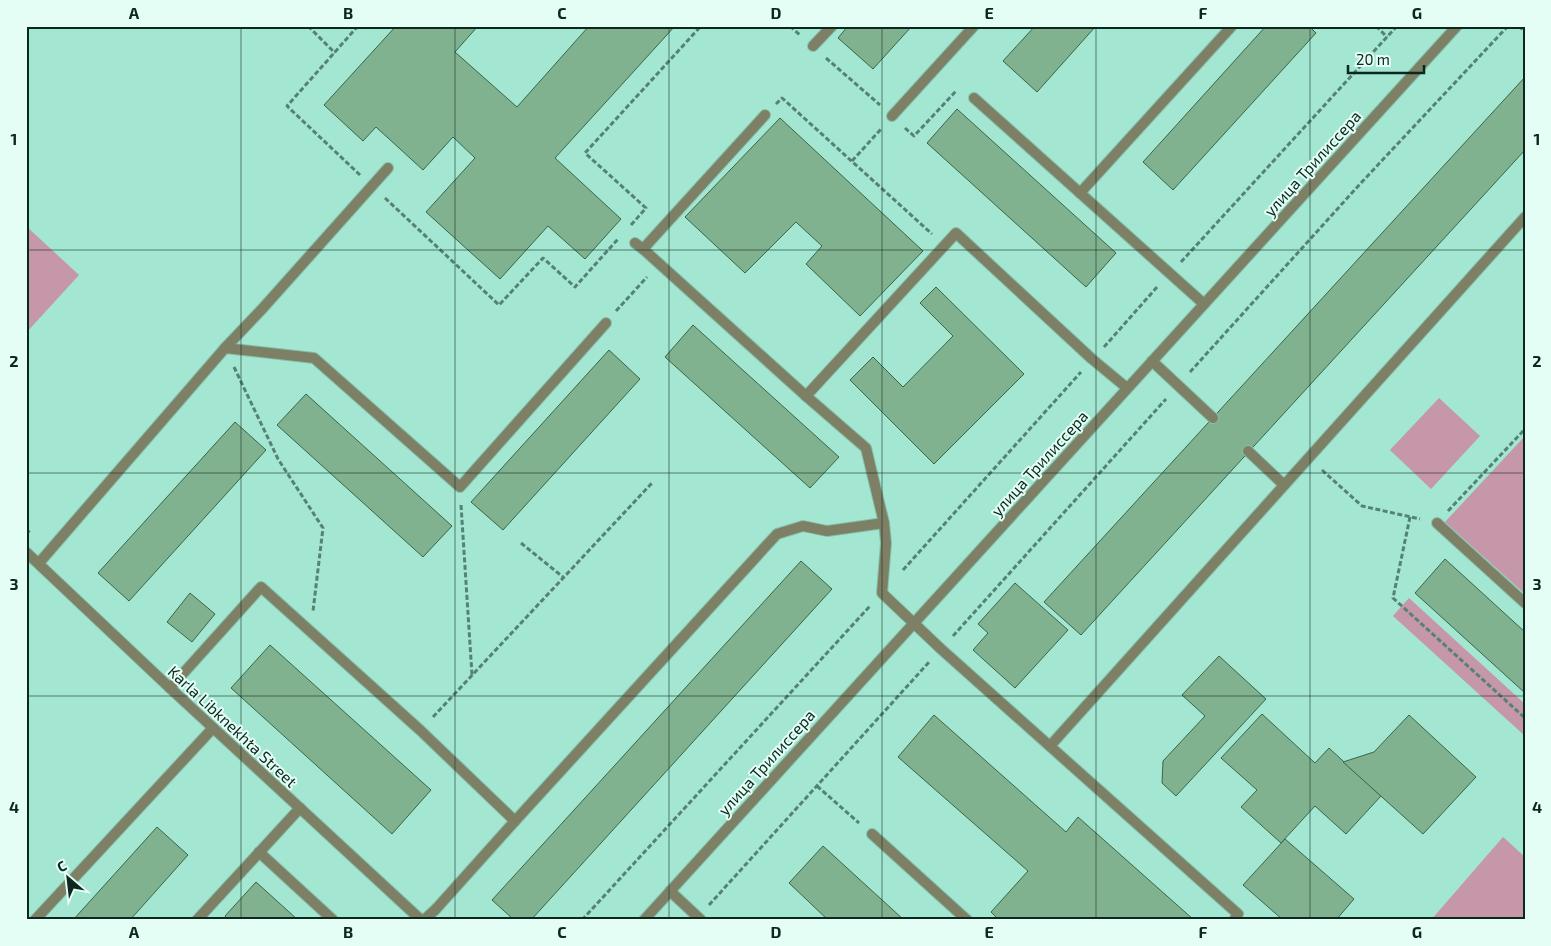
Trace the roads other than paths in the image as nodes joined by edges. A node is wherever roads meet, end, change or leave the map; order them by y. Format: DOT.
graph roads {
  1 [pos="832,26"];
  2 [pos="974,26"];
  3 [pos="1232,26"];
  4 [pos="1458,26"];
  5 [pos="813,46"];
  6 [pos="974,98"];
  7 [pos="765,115"];
  8 [pos="892,116"];
  9 [pos="388,168"];
  10 [pos="1080,193"];
  11 [pos="1525,217"];
  12 [pos="1204,304"];
  13 [pos="606,323"];
  14 [pos="225,348"];
  15 [pos="1152,361"];
  16 [pos="1127,388"];
  17 [pos="806,396"];
  18 [pos="1213,418"];
  19 [pos="1248,452"];
  20 [pos="1284,485"];
  21 [pos="884,523"];
  22 [pos="1437,523"];
  23 [pos="26,552"];
  24 [pos="40,563"];
  25 [pos="1525,602"];
  26 [pos="913,623"];
  27 [pos="170,688"];
  28 [pos="212,728"];
  29 [pos="1050,746"];
  30 [pos="300,808"];
  31 [pos="514,820"];
  32 [pos="872,834"];
  33 [pos="259,852"];
  34 [pos="670,891"];
  35 [pos="699,918"];
  36 [pos="35,920"];
  37 [pos="196,920"];
  38 [pos="333,920"];
  39 [pos="422,920"];
  40 [pos="644,920"];
  41 [pos="967,920"];
  42 [pos="1234,920"];
  1 -- 5 [label="street"];
  2 -- 8 [label="street"];
  3 -- 10 [label="street"];
  4 -- 12 [label="street, улица Трилиссера"];
  6 -- 10 [label="street"];
  7 -- 17 [label="street"];
  9 -- 14 [label="street"];
  10 -- 12 [label="street"];
  11 -- 20 [label="street"];
  12 -- 15 [label="street, улица Трилиссера"];
  13 -- 14 [label="street"];
  14 -- 24 [label="street"];
  15 -- 16 [label="street, улица Трилиссера"];
  15 -- 18 [label="street"];
  16 -- 17 [label="street"];
  16 -- 26 [label="street, улица Трилиссера"];
  17 -- 21 [label="street"];
  19 -- 20 [label="street"];
  20 -- 29 [label="street"];
  21 -- 26 [label="street"];
  21 -- 31 [label="street"];
  22 -- 25 [label="street"];
  23 -- 24 [label="street, Karla Libknekhta Street"];
  24 -- 27 [label="street, Karla Libknekhta Street"];
  26 -- 29 [label="street"];
  26 -- 34 [label="street, улица Трилиссера"];
  27 -- 28 [label="street, Karla Libknekhta Street"];
  27 -- 31 [label="street"];
  28 -- 30 [label="street, Karla Libknekhta Street"];
  28 -- 36 [label="street"];
  29 -- 42 [label="street"];
  30 -- 33 [label="street"];
  30 -- 39 [label="street, Karla Libknekhta Street"];
  31 -- 39 [label="street"];
  32 -- 41 [label="street"];
  33 -- 37 [label="street"];
  33 -- 38 [label="street"];
  34 -- 35 [label="street"];
  34 -- 40 [label="street, улица Трилиссера"];
}
